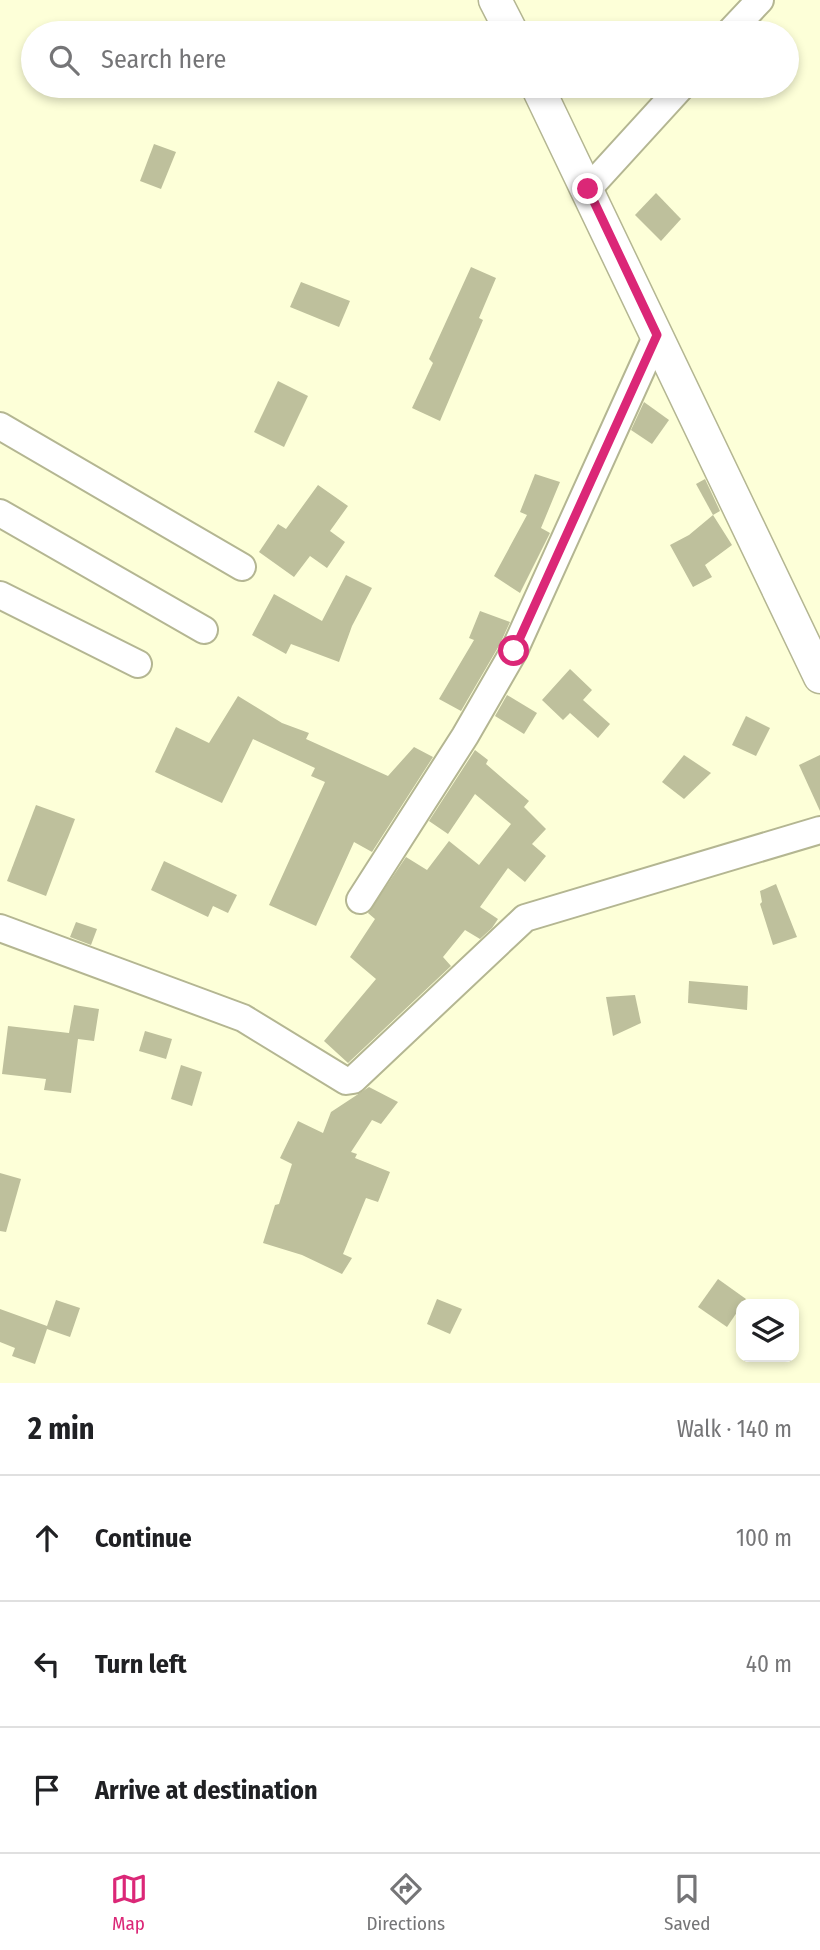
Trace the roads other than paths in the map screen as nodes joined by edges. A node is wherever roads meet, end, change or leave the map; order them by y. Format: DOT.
graph roads {
  1 [pos="495,0"];
  2 [pos="760,0"];
  3 [pos="506,21"];
  4 [pos="740,21"];
  5 [pos="543,98"];
  6 [pos="671,98"];
  7 [pos="588,189"];
  8 [pos="657,335"];
  9 [pos="0,426"];
  10 [pos="0,513"];
  11 [pos="242,568"];
  12 [pos="0,595"];
  13 [pos="204,630"];
  14 [pos="138,664"];
  15 [pos="820,677"];
  16 [pos="820,830"];
  17 [pos="360,900"];
  18 [pos="0,928"];
  1 -- 3 [label="street"];
  2 -- 4 [label="street"];
  5 -- 7 [label="street"];
  6 -- 7 [label="street"];
  7 -- 8 [label="street"];
  8 -- 15 [label="street"];
  8 -- 17 [label="street"];
  9 -- 11 [label="street"];
  10 -- 13 [label="street"];
  12 -- 14 [label="street"];
  16 -- 18 [label="street"];
}
